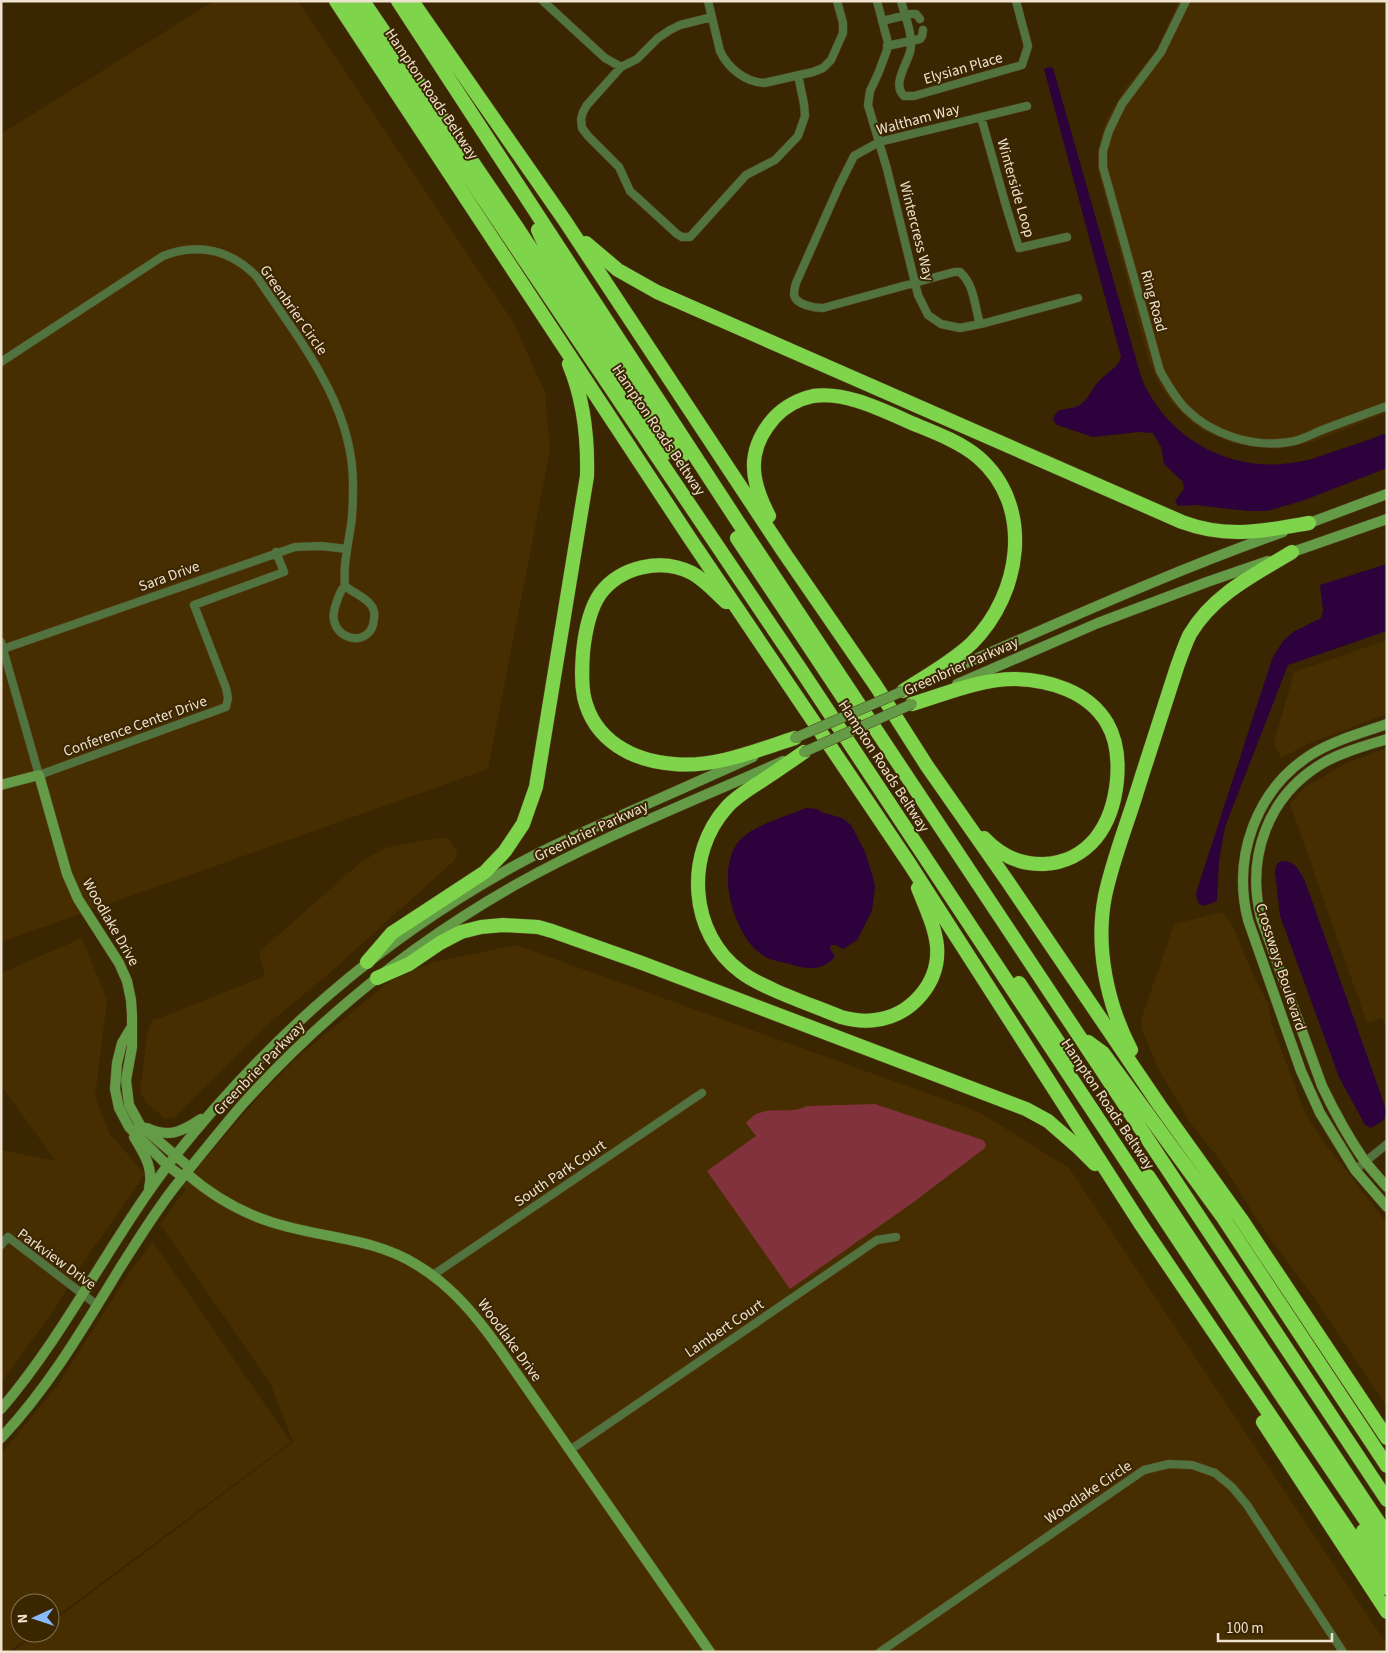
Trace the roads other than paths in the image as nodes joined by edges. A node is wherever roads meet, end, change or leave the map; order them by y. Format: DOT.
graph roads {
  1 [pos="336,1"];
  2 [pos="350,1"];
  3 [pos="362,1"];
  4 [pos="398,1"];
  5 [pos="412,1"];
  6 [pos="543,1"];
  7 [pos="708,1"];
  8 [pos="837,1"];
  9 [pos="877,1"];
  10 [pos="901,1"];
  11 [pos="1016,1"];
  12 [pos="1186,1"];
  13 [pos="905,15"];
  14 [pos="712,17"];
  15 [pos="920,19"];
  16 [pos="882,21"];
  17 [pos="923,30"];
  18 [pos="911,41"];
  19 [pos="887,46"];
  20 [pos="621,67"];
  21 [pos="798,75"];
  22 [pos="1027,106"];
  23 [pos="981,117"];
  24 [pos="879,142"];
  25 [pos="515,182"];
  26 [pos="550,200"];
  27 [pos="1066,237"];
  28 [pos="915,282"];
  29 [pos="1078,298"];
  30 [pos="547,321"];
  31 [pos="980,324"];
  32 [pos="1,362"];
  33 [pos="1387,406"];
  34 [pos="1387,494"];
  35 [pos="1387,519"];
  36 [pos="1309,523"];
  37 [pos="347,549"];
  38 [pos="276,552"];
  39 [pos="1292,552"];
  40 [pos="802,578"];
  41 [pos="345,586"];
  42 [pos="747,622"];
  43 [pos="2,645"];
  44 [pos="904,691"];
  45 [pos="912,704"];
  46 [pos="1387,724"];
  47 [pos="796,738"];
  48 [pos="1387,738"];
  49 [pos="804,752"];
  50 [pos="927,766"];
  51 [pos="39,776"];
  52 [pos="1,786"];
  53 [pos="910,864"];
  54 [pos="367,962"];
  55 [pos="377,978"];
  56 [pos="131,1028"];
  57 [pos="1080,1036"];
  58 [pos="702,1093"];
  59 [pos="1160,1106"];
  60 [pos="210,1114"];
  61 [pos="140,1124"];
  62 [pos="129,1128"];
  63 [pos="1387,1144"];
  64 [pos="176,1156"];
  65 [pos="1365,1160"];
  66 [pos="168,1166"];
  67 [pos="1355,1170"];
  68 [pos="186,1173"];
  69 [pos="1387,1187"];
  70 [pos="148,1193"];
  71 [pos="1387,1207"];
  72 [pos="1140,1223"];
  73 [pos="896,1236"];
  74 [pos="1,1246"];
  75 [pos="433,1275"];
  76 [pos="82,1294"];
  77 [pos="97,1305"];
  78 [pos="1220,1343"];
  79 [pos="1,1409"];
  80 [pos="1,1438"];
  81 [pos="1387,1438"];
  82 [pos="570,1450"];
  83 [pos="1326,1462"];
  84 [pos="1387,1466"];
  85 [pos="1387,1500"];
  86 [pos="1387,1512"];
  87 [pos="1387,1535"];
  88 [pos="1387,1552"];
  89 [pos="1387,1575"];
  90 [pos="1387,1588"];
  91 [pos="1387,1612"];
  92 [pos="710,1652"];
  93 [pos="880,1652"];
  94 [pos="1343,1652"];
  1 -- 30 [label="highway"];
  2 -- 83 [label="highway, Hampton Roads Beltway"];
  3 -- 87 [label="highway"];
  4 -- 25 [label="highway, Hampton Roads Beltway"];
  5 -- 26 [label="highway"];
  6 -- 20 [label="street"];
  7 -- 14 [label="street"];
  8 -- 21 [label="street"];
  9 -- 16 [label="street, Wintercress Way"];
  10 -- 13 [label="street, Elysian Place"];
  11 -- 18 [label="street, Elysian Place"];
  12 -- 33 [label="street, Ring Road"];
  13 -- 15 [label="street"];
  13 -- 16 [label="street"];
  13 -- 18 [label="street, Elysian Place"];
  14 -- 20 [label="street"];
  14 -- 21 [label="street"];
  16 -- 19 [label="street, Wintercress Way"];
  17 -- 18 [label="street"];
  18 -- 19 [label="street"];
  19 -- 24 [label="street, Wintercress Way"];
  20 -- 21 [label="street"];
  22 -- 23 [label="street, Waltham Way"];
  23 -- 24 [label="street, Waltham Way"];
  23 -- 27 [label="street, Winterside Loop"];
  24 -- 28 [label="street, Wintercress Way"];
  24 -- 28 [label="street, Waltham Way"];
  25 -- 57 [label="highway, Hampton Roads Beltway"];
  25 -- 86 [label="highway"];
  26 -- 36 [label="highway"];
  26 -- 40 [label="highway"];
  28 -- 31 [label="street, Wintercress Way"];
  28 -- 31 [label="street"];
  29 -- 31 [label="street, Wintercress Way"];
  30 -- 42 [label="highway"];
  30 -- 54 [label="highway"];
  32 -- 37 [label="street, Greenbrier Circle"];
  34 -- 36 [label="main road, Greenbrier Parkway"];
  35 -- 39 [label="main road, Greenbrier Parkway"];
  36 -- 44 [label="main road, Greenbrier Parkway"];
  37 -- 38 [label="street, Sara Drive"];
  37 -- 41 [label="street, Greenbrier Circle"];
  38 -- 43 [label="street, Sara Drive"];
  38 -- 51 [label="street, Conference Center Drive"];
  39 -- 45 [label="main road, Greenbrier Parkway"];
  39 -- 59 [label="highway"];
  40 -- 44 [label="highway"];
  40 -- 50 [label="highway"];
  41 -- 41 [label="street, Greenbrier Circle"];
  42 -- 47 [label="highway"];
  42 -- 53 [label="highway"];
  43 -- 51 [label="street"];
  44 -- 47 [label="main road, Greenbrier Parkway, bridge"];
  45 -- 49 [label="main road, Greenbrier Parkway, bridge"];
  45 -- 50 [label="highway"];
  46 -- 67 [label="main road, Crossways Boulevard"];
  47 -- 54 [label="main road, Greenbrier Parkway"];
  48 -- 65 [label="main road, Crossways Boulevard"];
  49 -- 53 [label="highway"];
  49 -- 55 [label="main road, Greenbrier Parkway"];
  50 -- 59 [label="highway"];
  51 -- 52 [label="main road"];
  51 -- 56 [label="main road, Woodlake Drive"];
  53 -- 72 [label="highway"];
  54 -- 60 [label="main road, Greenbrier Parkway"];
  55 -- 68 [label="main road, Greenbrier Parkway"];
  55 -- 72 [label="highway"];
  56 -- 61 [label="main road, Woodlake Drive"];
  56 -- 62 [label="main road, Woodlake Drive"];
  57 -- 84 [label="highway"];
  57 -- 85 [label="highway, Hampton Roads Beltway"];
  58 -- 75 [label="street, South Park Court"];
  59 -- 81 [label="highway"];
  60 -- 61 [label="main road"];
  60 -- 64 [label="main road, Greenbrier Parkway"];
  61 -- 64 [label="main road, Woodlake Drive"];
  62 -- 66 [label="main road, Woodlake Drive"];
  62 -- 70 [label="main road"];
  63 -- 65 [label="street"];
  64 -- 66 [label="main road, Greenbrier Parkway"];
  64 -- 68 [label="main road, Woodlake Drive"];
  65 -- 67 [label="street"];
  65 -- 69 [label="main road, Crossways Boulevard"];
  66 -- 68 [label="main road, Woodlake Drive"];
  66 -- 70 [label="main road, Greenbrier Parkway"];
  67 -- 71 [label="main road, Crossways Boulevard"];
  68 -- 75 [label="main road, Woodlake Drive"];
  68 -- 77 [label="main road, Greenbrier Parkway"];
  70 -- 76 [label="main road, Greenbrier Parkway"];
  72 -- 78 [label="highway"];
  73 -- 82 [label="street, Lambert Court"];
  74 -- 76 [label="street, Parkview Drive"];
  75 -- 82 [label="main road, Woodlake Drive"];
  76 -- 77 [label="street, Parkview Drive"];
  76 -- 79 [label="main road, Greenbrier Parkway"];
  77 -- 80 [label="main road, Greenbrier Parkway"];
  78 -- 90 [label="highway"];
  78 -- 91 [label="highway"];
  82 -- 92 [label="main road, Woodlake Drive"];
  83 -- 88 [label="highway, Hampton Roads Beltway"];
  83 -- 89 [label="highway"];
  93 -- 94 [label="street, Woodlake Circle"];
}
